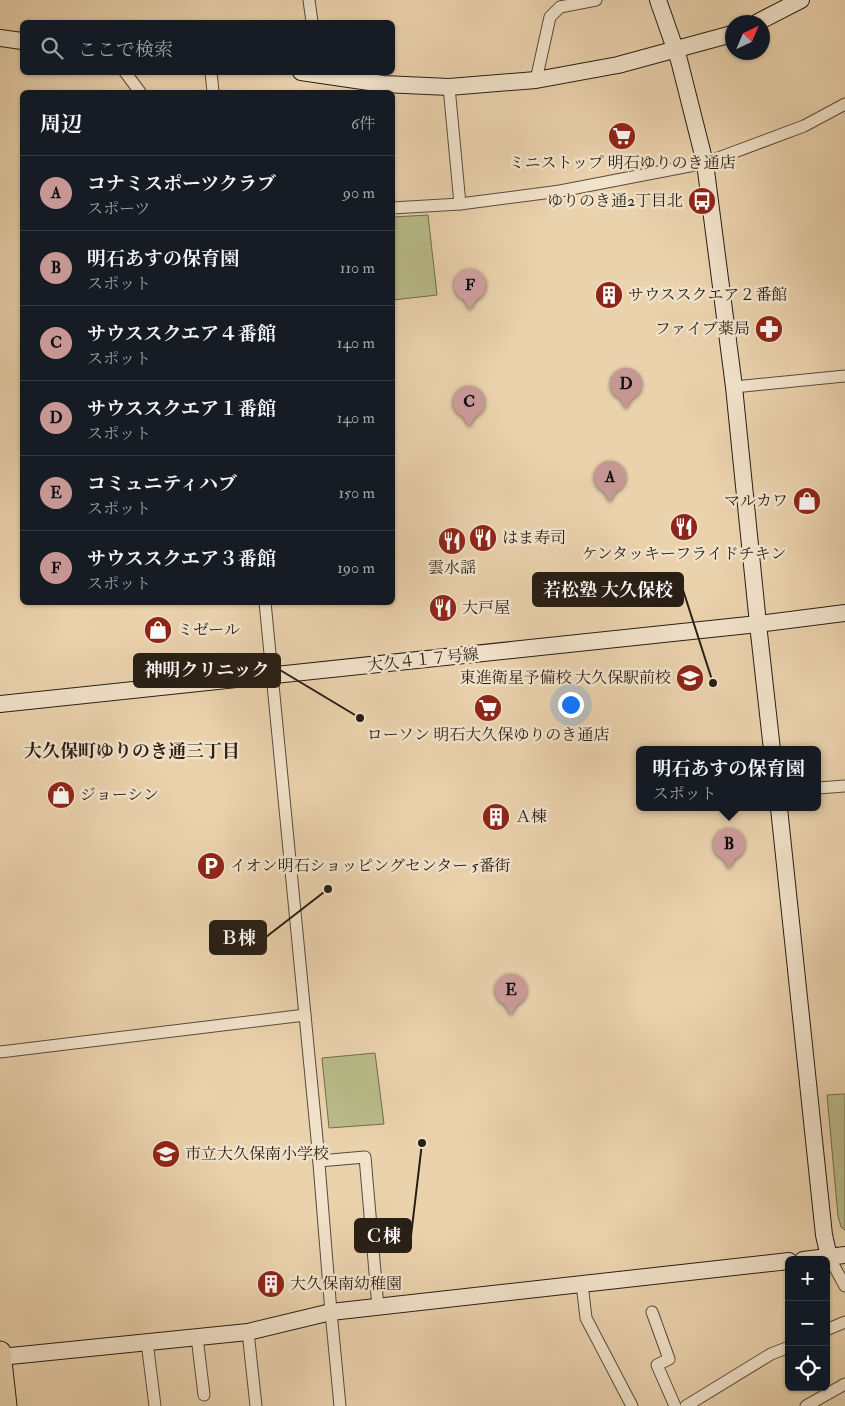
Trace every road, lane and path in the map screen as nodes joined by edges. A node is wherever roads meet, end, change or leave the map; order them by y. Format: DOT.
graph roads {
  1 [pos="309,0"];
  2 [pos="596,0"];
  3 [pos="658,0"];
  4 [pos="800,0"];
  5 [pos="770,16"];
  6 [pos="312,20"];
  7 [pos="725,36"];
  8 [pos="0,38"];
  9 [pos="20,41"];
  10 [pos="676,51"];
  11 [pos="127,75"];
  12 [pos="211,75"];
  13 [pos="330,75"];
  14 [pos="536,80"];
  15 [pos="449,87"];
  16 [pos="138,90"];
  17 [pos="213,90"];
  18 [pos="845,104"];
  19 [pos="705,163"];
  20 [pos="460,204"];
  21 [pos="395,208"];
  22 [pos="845,376"];
  23 [pos="734,387"];
  24 [pos="266,605"];
  25 [pos="845,613"];
  26 [pos="758,624"];
  27 [pos="273,676"];
  28 [pos="0,704"];
  29 [pos="772,746"];
  30 [pos="845,786"];
  31 [pos="821,788"];
  32 [pos="779,811"];
  33 [pos="305,1015"];
  34 [pos="0,1052"];
  35 [pos="319,1160"];
  36 [pos="837,1256"];
  37 [pos="785,1261"];
  38 [pos="582,1284"];
  39 [pos="845,1286"];
  40 [pos="378,1307"];
  41 [pos="331,1312"];
  42 [pos="652,1312"];
  43 [pos="845,1322"];
  44 [pos="830,1328"];
  45 [pos="248,1332"];
  46 [pos="197,1337"];
  47 [pos="146,1342"];
  48 [pos="785,1348"];
  49 [pos="0,1352"];
  50 [pos="0,1357"];
  51 [pos="845,1384"];
  52 [pos="204,1395"];
  53 [pos="6,1406"];
  54 [pos="155,1406"];
  55 [pos="256,1406"];
  56 [pos="340,1406"];
  57 [pos="632,1406"];
  58 [pos="675,1406"];
  59 [pos="686,1406"];
  60 [pos="806,1406"];
  1 -- 6 [label="street"];
  2 -- 14 [label="street"];
  3 -- 10 [label="street"];
  4 -- 5 [label="street"];
  7 -- 10 [label="street"];
  8 -- 9 [label="street"];
  10 -- 14 [label="street"];
  10 -- 19 [label="street"];
  11 -- 16 [label="street"];
  12 -- 17 [label="street"];
  13 -- 15 [label="street"];
  14 -- 15 [label="street"];
  15 -- 20 [label="street"];
  18 -- 19 [label="street"];
  19 -- 20 [label="street"];
  19 -- 23 [label="street"];
  20 -- 21 [label="street"];
  22 -- 23 [label="street"];
  23 -- 26 [label="street"];
  24 -- 27 [label="street"];
  25 -- 26 [label="street, 大久４１７号線"];
  26 -- 27 [label="street, 大久４１７号線"];
  26 -- 29 [label="street"];
  27 -- 28 [label="street, 大久４１７号線"];
  27 -- 33 [label="street"];
  30 -- 31 [label="street"];
  32 -- 36 [label="street"];
  33 -- 34 [label="street"];
  33 -- 35 [label="street"];
  35 -- 40 [label="street"];
  35 -- 41 [label="street"];
  36 -- 39 [label="street"];
  37 -- 38 [label="street"];
  38 -- 40 [label="street"];
  38 -- 57 [label="street"];
  40 -- 41 [label="street"];
  41 -- 45 [label="street"];
  41 -- 56 [label="street"];
  42 -- 58 [label="street"];
  43 -- 44 [label="street"];
  45 -- 46 [label="street"];
  45 -- 55 [label="street"];
  46 -- 47 [label="street"];
  46 -- 52 [label="street"];
  47 -- 50 [label="street"];
  47 -- 54 [label="street"];
  48 -- 59 [label="street"];
  49 -- 50 [label="highway"];
  50 -- 53 [label="highway"];
  51 -- 60 [label="street"];
}
